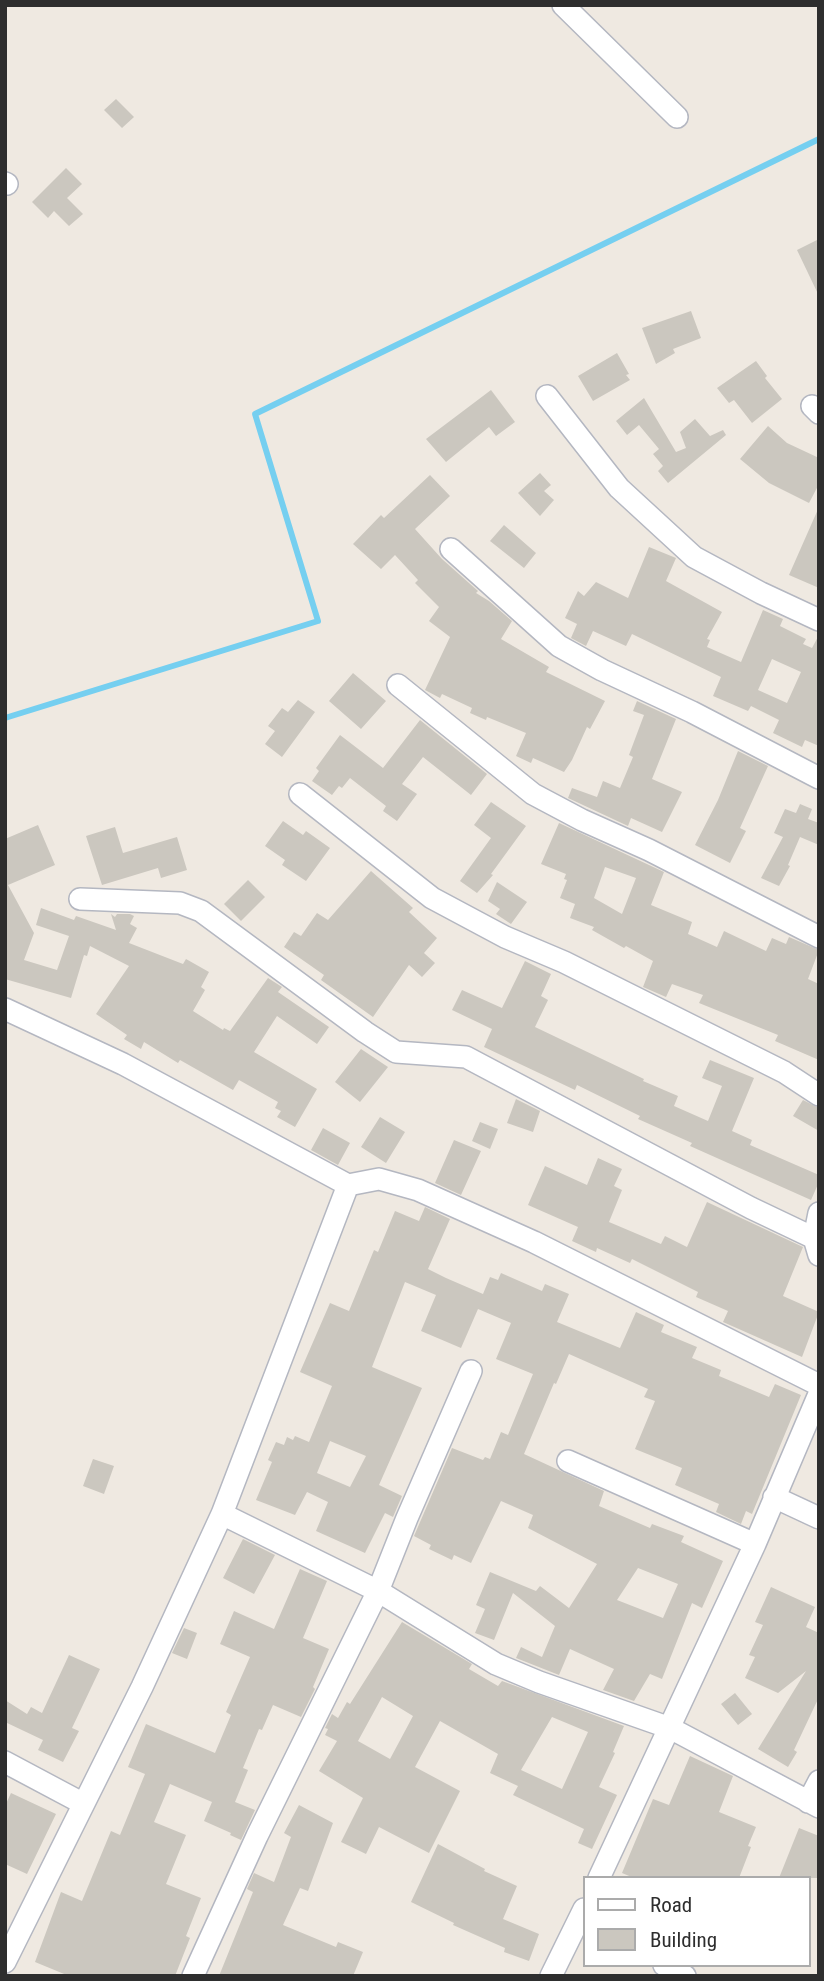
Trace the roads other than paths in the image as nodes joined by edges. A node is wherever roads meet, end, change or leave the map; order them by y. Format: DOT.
graph roads {
  1 [pos="563,5"];
  2 [pos="677,117"];
  3 [pos="547,396"];
  4 [pos="451,549"];
  5 [pos="819,620"];
  6 [pos="398,685"];
  7 [pos="819,778"];
  8 [pos="300,794"];
  9 [pos="80,898"];
  10 [pos="819,937"];
  11 [pos="5,1009"];
  12 [pos="819,1095"];
  13 [pos="348,1185"];
  14 [pos="819,1213"];
  15 [pos="816,1246"];
  16 [pos="471,1371"];
  17 [pos="819,1385"];
  18 [pos="819,1394"];
  19 [pos="568,1461"];
  20 [pos="774,1497"];
  21 [pos="222,1514"];
  22 [pos="819,1518"];
  23 [pos="755,1544"];
  24 [pos="378,1591"];
  25 [pos="670,1728"];
  26 [pos="5,1762"];
  27 [pos="819,1781"];
  28 [pos="82,1803"];
  29 [pos="813,1805"];
  30 [pos="601,1876"];
  31 [pos="579,1931"];
  32 [pos="5,1962"];
  33 [pos="668,1967"];
  34 [pos="193,1976"];
  35 [pos="551,1976"];
  36 [pos="685,1976"];
  1 -- 2 [label="street"];
  3 -- 5 [label="street"];
  4 -- 7 [label="street"];
  6 -- 10 [label="street"];
  8 -- 12 [label="street"];
  9 -- 15 [label="street"];
  11 -- 13 [label="street"];
  13 -- 17 [label="street"];
  13 -- 21 [label="street"];
  14 -- 15 [label="street"];
  16 -- 24 [label="street"];
  18 -- 20 [label="street"];
  19 -- 23 [label="street"];
  20 -- 22 [label="street"];
  20 -- 23 [label="street"];
  21 -- 24 [label="street"];
  21 -- 28 [label="street"];
  23 -- 25 [label="street"];
  24 -- 25 [label="street"];
  24 -- 34 [label="street"];
  25 -- 29 [label="street"];
  25 -- 30 [label="street"];
  26 -- 28 [label="street"];
  27 -- 29 [label="street"];
  28 -- 32 [label="street"];
  31 -- 35 [label="street"];
  33 -- 36 [label="street"];
}
